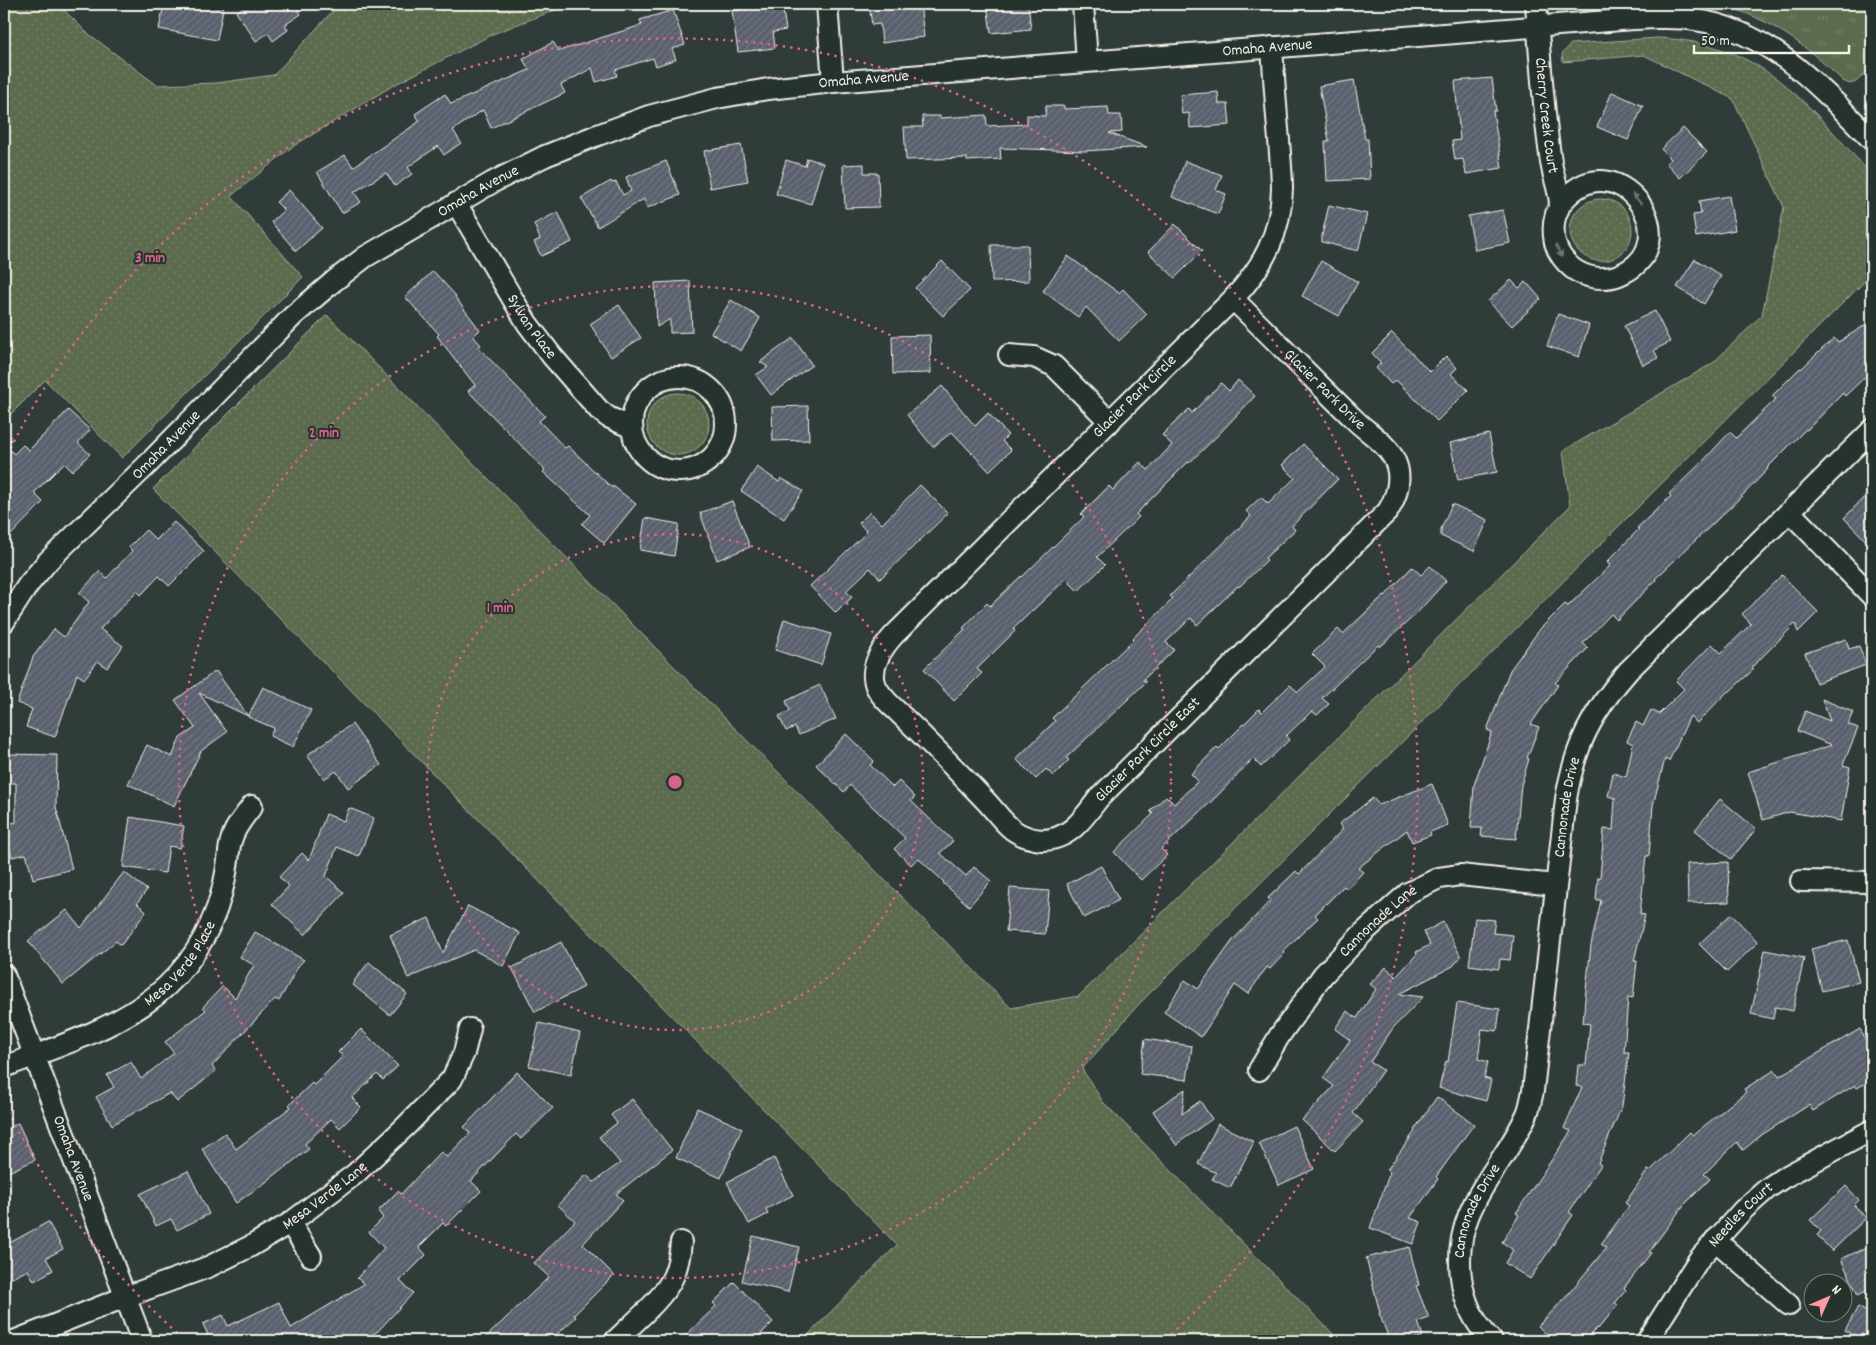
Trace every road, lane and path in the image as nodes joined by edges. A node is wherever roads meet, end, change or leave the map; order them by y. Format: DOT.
graph roads {
  1 [pos="827,4"];
  2 [pos="1083,4"];
  3 [pos="1536,4"];
  4 [pos="1538,27"];
  5 [pos="1272,47"];
  6 [pos="1087,61"];
  7 [pos="833,82"];
  8 [pos="1872,140"];
  9 [pos="456,204"];
  10 [pos="1560,205"];
  11 [pos="1233,299"];
  12 [pos="1010,355"];
  13 [pos="1110,422"];
  14 [pos="632,428"];
  15 [pos="1872,430"];
  16 [pos="1398,488"];
  17 [pos="1790,512"];
  18 [pos="1872,596"];
  19 [pos="4,622"];
  20 [pos="882,693"];
  21 [pos="252,806"];
  22 [pos="1800,881"];
  23 [pos="1872,882"];
  24 [pos="1555,885"];
  25 [pos="4,975"];
  26 [pos="470,1029"];
  27 [pos="34,1056"];
  28 [pos="4,1067"];
  29 [pos="1259,1070"];
  30 [pos="1872,1130"];
  31 [pos="290,1223"];
  32 [pos="1715,1240"];
  33 [pos="682,1242"];
  34 [pos="311,1256"];
  35 [pos="125,1297"];
  36 [pos="1789,1304"];
  37 [pos="14,1341"];
  38 [pos="142,1341"];
  39 [pos="615,1341"];
  40 [pos="1492,1341"];
  41 [pos="1647,1341"];
  1 -- 7 [label="street"];
  2 -- 6 [label="street"];
  3 -- 4 [label="street, Cherry Creek Court"];
  4 -- 5 [label="street, Omaha Avenue"];
  4 -- 8 [label="street, Omaha Avenue"];
  4 -- 10 [label="street, Cherry Creek Court"];
  5 -- 6 [label="street, Omaha Avenue"];
  5 -- 11 [label="street, Glacier Park Circle"];
  6 -- 7 [label="street, Omaha Avenue"];
  7 -- 9 [label="street, Omaha Avenue"];
  9 -- 14 [label="street, Sylvan Place"];
  9 -- 19 [label="street, Omaha Avenue"];
  10 -- 10 [label="street, Cherry Creek Court, one-way"];
  11 -- 13 [label="street, Glacier Park Circle"];
  11 -- 16 [label="street, Glacier Park Drive"];
  12 -- 13 [label="street"];
  13 -- 20 [label="street, Glacier Park Circle"];
  14 -- 14 [label="street"];
  15 -- 17 [label="street, Cannonade Drive"];
  16 -- 20 [label="street, Glacier Park Circle East"];
  17 -- 18 [label="street"];
  17 -- 24 [label="street, Cannonade Drive"];
  21 -- 27 [label="street, Mesa Verde Place"];
  22 -- 23 [label="street"];
  24 -- 29 [label="street, Cannonade Lane"];
  24 -- 40 [label="street, Cannonade Drive"];
  25 -- 27 [label="street, Omaha Avenue"];
  26 -- 31 [label="street, Mesa Verde Lane"];
  27 -- 28 [label="street, Mesa Verde Place"];
  27 -- 35 [label="street, Omaha Avenue"];
  30 -- 32 [label="street, Needles Court"];
  31 -- 34 [label="street"];
  31 -- 35 [label="street, Mesa Verde Lane"];
  32 -- 36 [label="street"];
  32 -- 41 [label="street, Needles Court"];
  33 -- 39 [label="street"];
  35 -- 37 [label="street, Mesa Verde Lane"];
  35 -- 38 [label="street, Omaha Avenue"];
}
